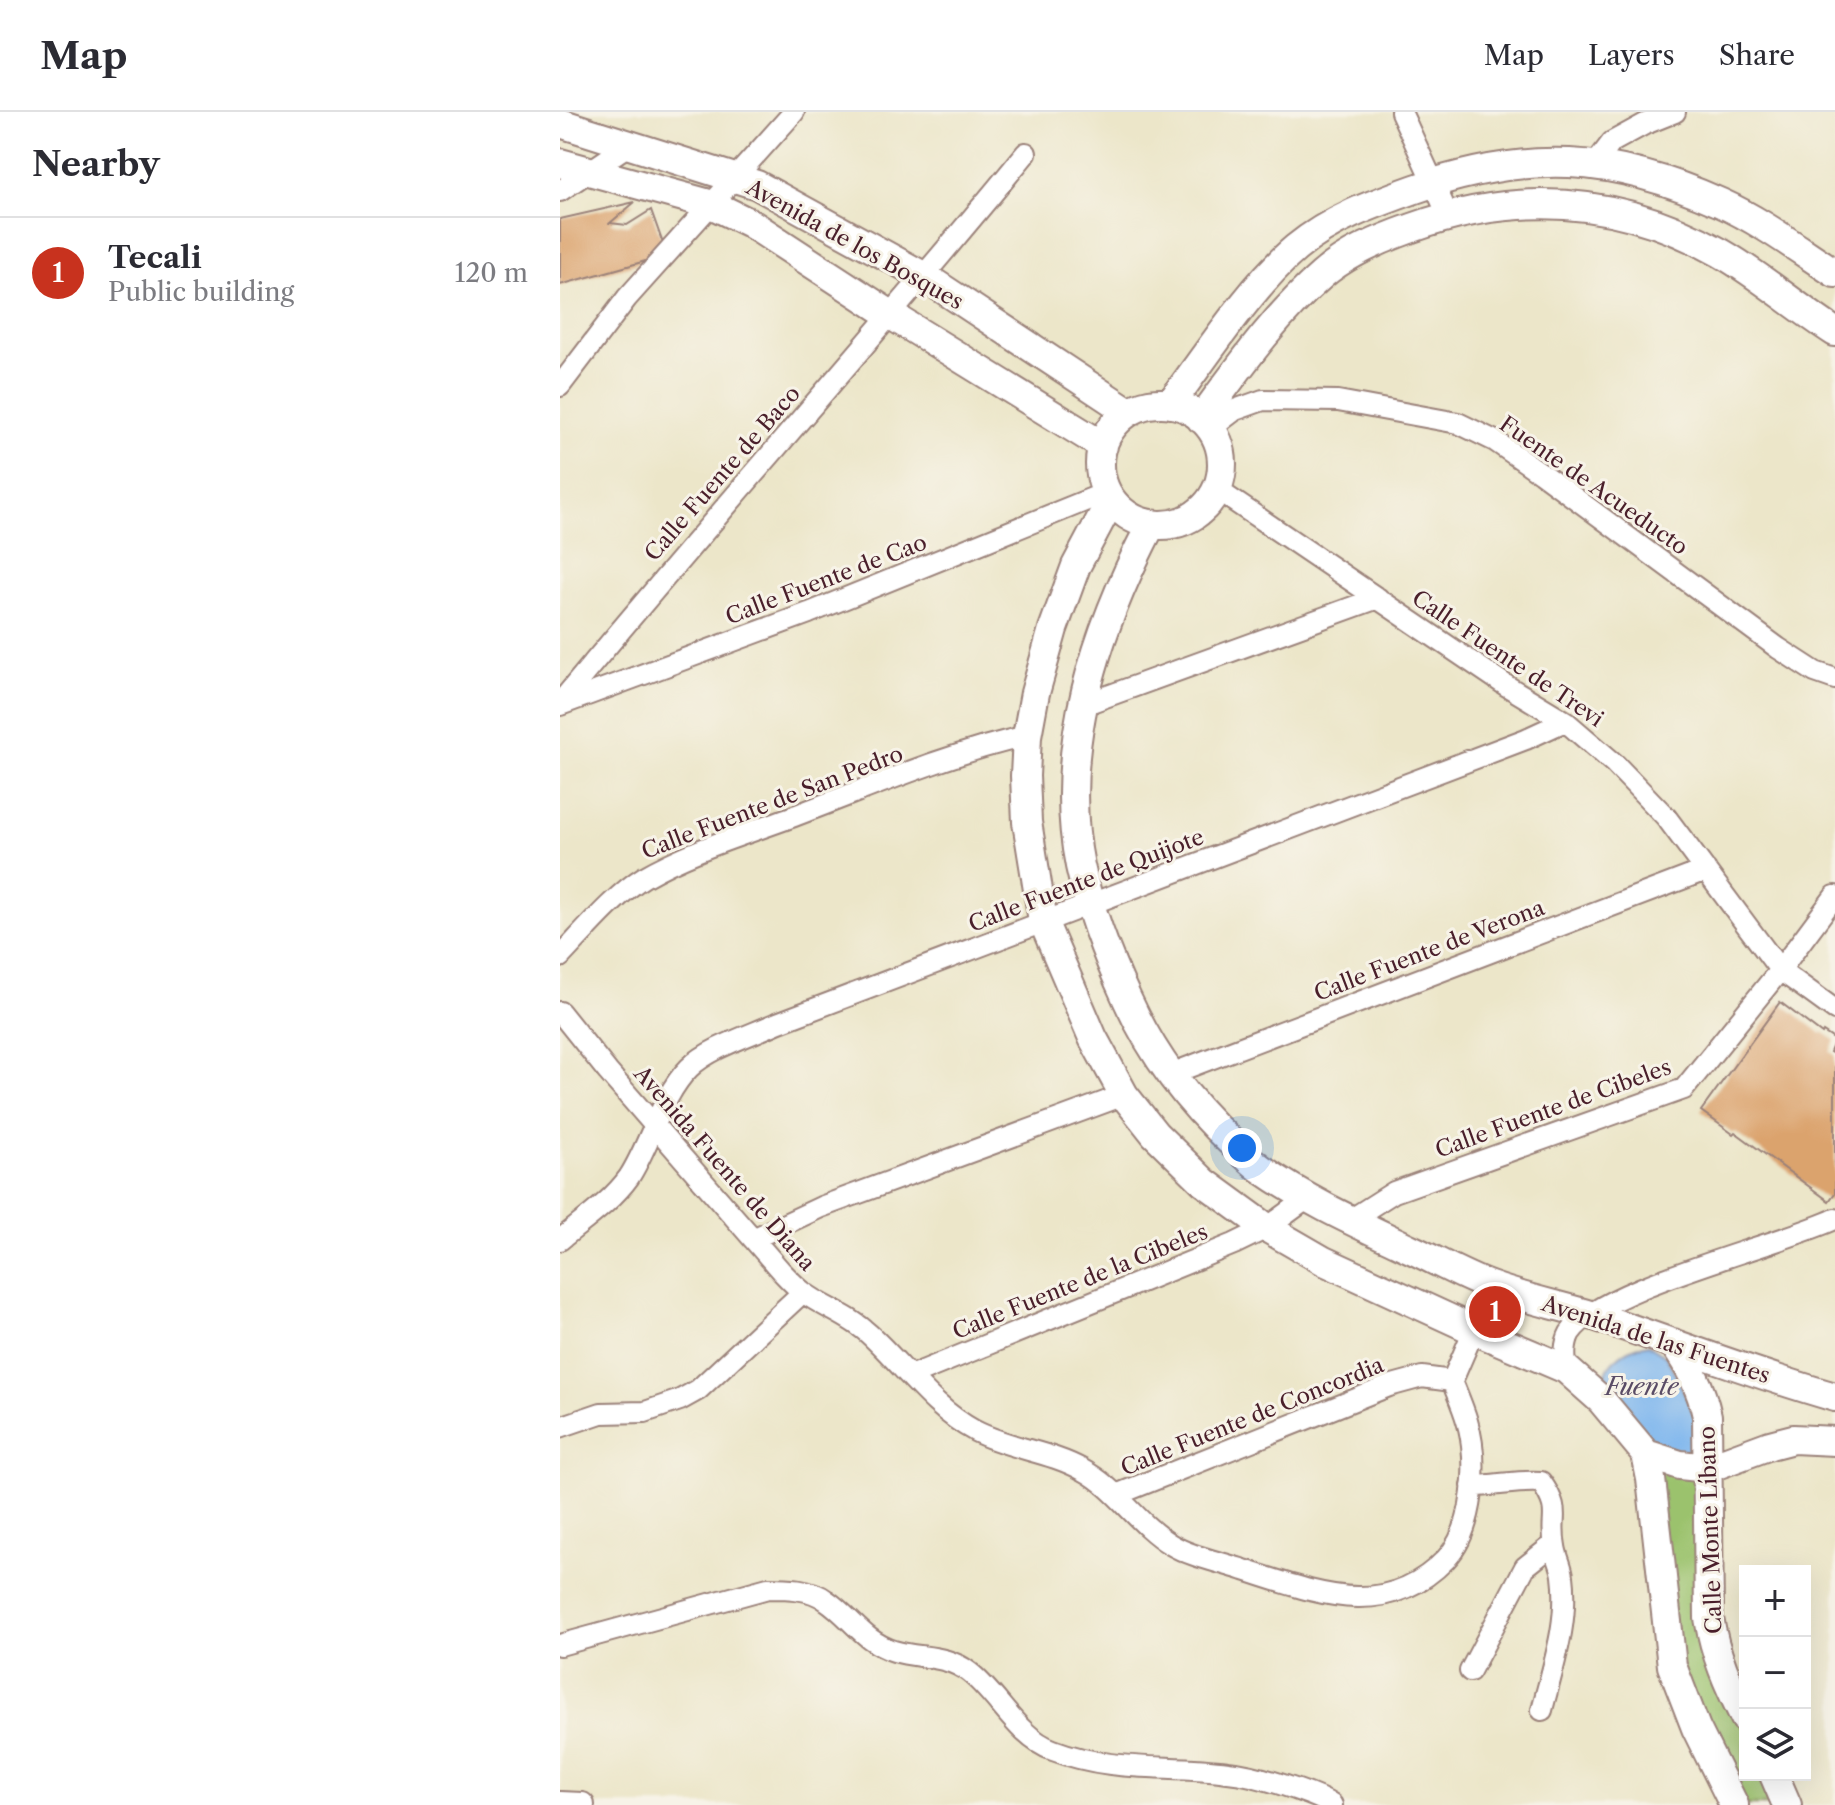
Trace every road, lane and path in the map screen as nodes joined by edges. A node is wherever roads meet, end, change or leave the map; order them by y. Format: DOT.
graph roads {
  1 [pos="794,112"];
  2 [pos="1401,112"];
  3 [pos="1675,112"];
  4 [pos="560,123"];
  5 [pos="630,144"];
  6 [pos="1026,153"];
  7 [pos="560,163"];
  8 [pos="1596,163"];
  9 [pos="590,172"];
  10 [pos="735,178"];
  11 [pos="1434,183"];
  12 [pos="560,191"];
  13 [pos="713,205"];
  14 [pos="1448,215"];
  15 [pos="1828,261"];
  16 [pos="925,277"];
  17 [pos="891,315"];
  18 [pos="1835,332"];
  19 [pos="562,382"];
  20 [pos="1170,404"];
  21 [pos="1129,412"];
  22 [pos="1206,424"];
  23 [pos="1103,446"];
  24 [pos="1216,489"];
  25 [pos="1109,496"];
  26 [pos="1151,525"];
  27 [pos="1378,598"];
  28 [pos="1835,679"];
  29 [pos="560,704"];
  30 [pos="1083,705"];
  31 [pos="1565,721"];
  32 [pos="1027,736"];
  33 [pos="1706,870"];
  34 [pos="1835,896"];
  35 [pos="1089,904"];
  36 [pos="1043,921"];
  37 [pos="560,957"];
  38 [pos="1780,970"];
  39 [pos="1835,1010"];
  40 [pos="564,1024"];
  41 [pos="1168,1075"];
  42 [pos="1124,1095"];
  43 [pos="654,1123"];
  44 [pos="1308,1198"];
  45 [pos="1835,1219"];
  46 [pos="1350,1220"];
  47 [pos="1267,1228"];
  48 [pos="753,1239"];
  49 [pos="560,1240"];
  50 [pos="803,1292"];
  51 [pos="1590,1315"];
  52 [pos="1474,1330"];
  53 [pos="1673,1343"];
  54 [pos="1566,1369"];
  55 [pos="910,1376"];
  56 [pos="1452,1381"];
  57 [pos="1835,1397"];
  58 [pos="560,1427"];
  59 [pos="1835,1441"];
  60 [pos="1646,1454"];
  61 [pos="1708,1468"];
  62 [pos="1472,1486"];
  63 [pos="1116,1495"];
  64 [pos="1554,1544"];
  65 [pos="560,1645"];
  66 [pos="1470,1671"];
  67 [pos="1740,1709"];
  68 [pos="1542,1710"];
  69 [pos="1777,1781"];
  70 [pos="560,1804"];
  71 [pos="582,1805"];
  72 [pos="1332,1805"];
  73 [pos="1734,1805"];
  74 [pos="1787,1805"];
  1 -- 10 [label="street"];
  2 -- 11 [label="street"];
  3 -- 8 [label="street"];
  4 -- 5 [label="main road, Avenida de los Bosques"];
  5 -- 9 [label="street"];
  5 -- 10 [label="main road, Avenida de los Bosques"];
  6 -- 16 [label="street, Calle Fuente de Baco"];
  7 -- 9 [label="main road, Avenida de los Bosques"];
  8 -- 11 [label="main road"];
  8 -- 15 [label="main road"];
  9 -- 12 [label="street"];
  9 -- 13 [label="main road, Avenida de los Bosques"];
  10 -- 13 [label="street"];
  10 -- 16 [label="main road, Avenida de los Bosques"];
  11 -- 14 [label="street"];
  11 -- 20 [label="main road"];
  13 -- 17 [label="main road, Avenida de los Bosques"];
  13 -- 19 [label="street"];
  14 -- 18 [label="main road"];
  14 -- 22 [label="main road"];
  16 -- 17 [label="street, Calle Fuente de Baco"];
  16 -- 21 [label="main road, Avenida de los Bosques"];
  17 -- 23 [label="main road, Avenida de los Bosques"];
  17 -- 29 [label="street, Calle Fuente de Baco"];
  20 -- 21 [label="main road"];
  20 -- 22 [label="main road"];
  21 -- 23 [label="main road"];
  22 -- 24 [label="main road"];
  22 -- 28 [label="street, Fuente de Acueducto"];
  23 -- 25 [label="main road"];
  24 -- 26 [label="main road"];
  24 -- 27 [label="street, Calle Fuente de Trevi"];
  25 -- 26 [label="main road"];
  25 -- 29 [label="street, Calle Fuente de Cao"];
  25 -- 32 [label="main road"];
  26 -- 30 [label="main road, Avenida de las Fuentes"];
  27 -- 30 [label="street"];
  27 -- 31 [label="street, Calle Fuente de Trevi"];
  30 -- 35 [label="main road, Avenida de las Fuentes"];
  31 -- 33 [label="street, Calle Fuente de Trevi"];
  31 -- 35 [label="street, Calle Fuente de Quijote"];
  32 -- 36 [label="main road"];
  32 -- 37 [label="street, Calle Fuente de San Pedro"];
  33 -- 38 [label="street, Calle Fuente de Trevi"];
  33 -- 41 [label="street, Calle Fuente de Verona"];
  34 -- 38 [label="street, Calle Fuente de Cibeles"];
  35 -- 36 [label="street, Calle Fuente de Quijote"];
  35 -- 41 [label="main road, Avenida de las Fuentes"];
  36 -- 42 [label="main road"];
  36 -- 43 [label="street, Calle Fuente de Quijote"];
  38 -- 39 [label="street, Calle Fuente de Trevi"];
  38 -- 46 [label="street, Calle Fuente de Cibeles"];
  40 -- 43 [label="street, Avenida Fuente de Diana"];
  41 -- 44 [label="main road, Avenida de las Fuentes"];
  42 -- 47 [label="main road"];
  42 -- 48 [label="street"];
  43 -- 48 [label="street, Avenida Fuente de Diana"];
  43 -- 49 [label="street, Calle Fuente de Quijote"];
  44 -- 46 [label="main road, Avenida de las Fuentes"];
  44 -- 47 [label="street, Calle Fuente de la Cibeles"];
  45 -- 51 [label="street"];
  46 -- 51 [label="main road, Avenida de las Fuentes"];
  47 -- 52 [label="main road"];
  47 -- 55 [label="street, Calle Fuente de la Cibeles"];
  48 -- 50 [label="street, Avenida Fuente de Diana"];
  50 -- 55 [label="street, Avenida Fuente de Diana"];
  50 -- 58 [label="street"];
  51 -- 53 [label="main road, Avenida de las Fuentes"];
  51 -- 54 [label="street"];
  52 -- 54 [label="main road"];
  52 -- 56 [label="street"];
  53 -- 57 [label="main road, Avenida de las Fuentes"];
  53 -- 61 [label="main road, Calle Monte Líbano"];
  54 -- 60 [label="main road"];
  55 -- 63 [label="street, Avenida Fuente de Diana"];
  56 -- 62 [label="street, Avenida Fuente de Diana"];
  56 -- 63 [label="street, Calle Fuente de Concordia"];
  59 -- 61 [label="main road"];
  60 -- 61 [label="main road"];
  60 -- 73 [label="main road, Calle Monte Líbano"];
  61 -- 67 [label="main road, Calle Monte Líbano"];
  62 -- 63 [label="street, Avenida Fuente de Diana"];
  62 -- 64 [label="street"];
  64 -- 66 [label="street"];
  64 -- 68 [label="street"];
  65 -- 72 [label="street"];
  69 -- 74 [label="main road"];
  70 -- 71 [label="street"];
}
